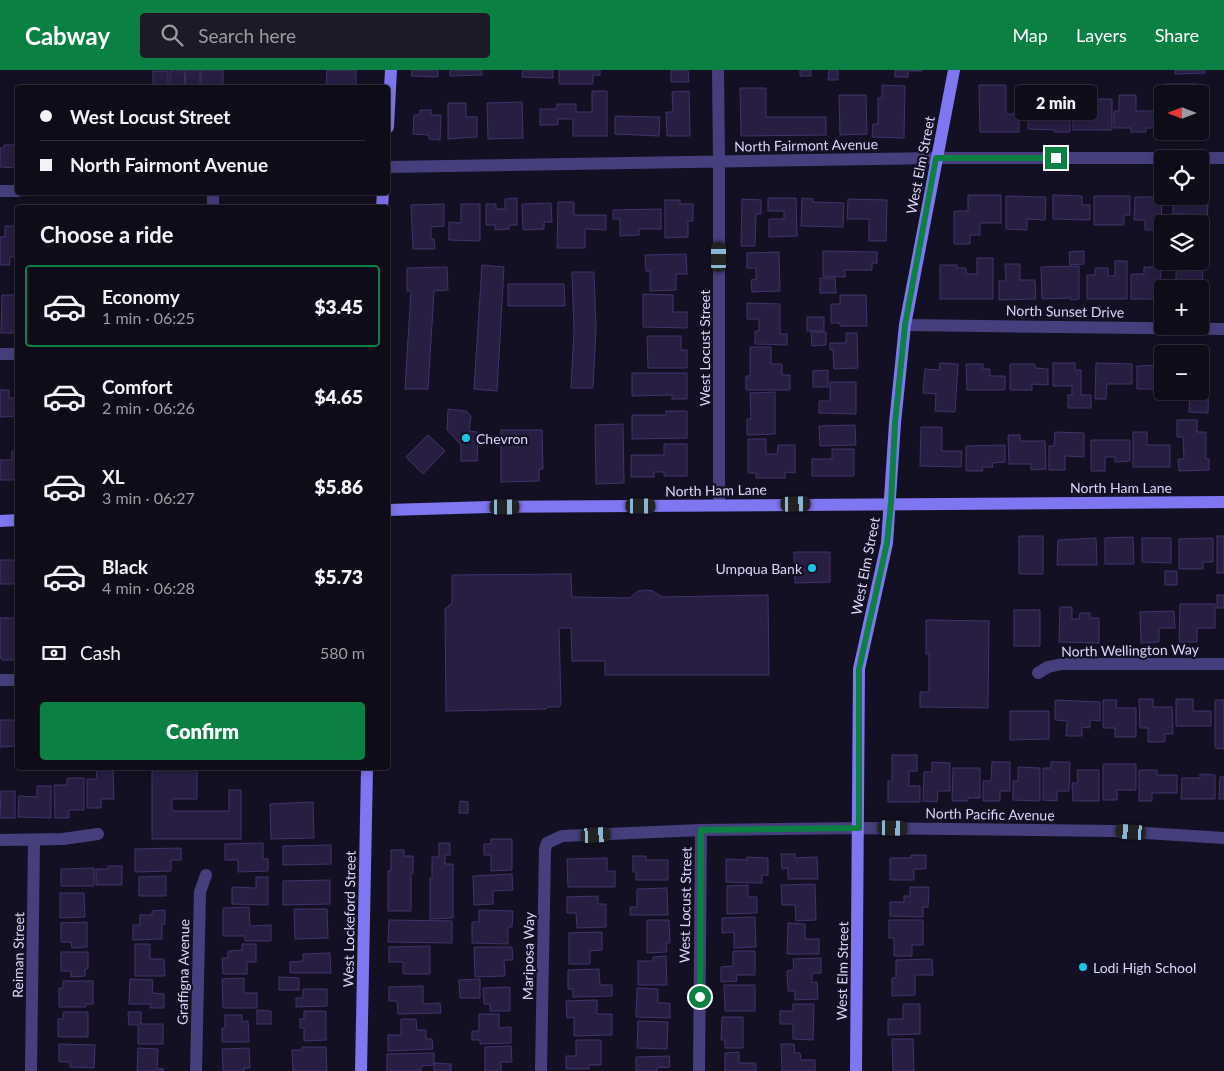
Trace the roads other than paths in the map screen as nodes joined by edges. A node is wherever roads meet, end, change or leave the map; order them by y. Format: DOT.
graph roads {
  1 [pos="391,70"];
  2 [pos="718,70"];
  3 [pos="954,70"];
  4 [pos="390,89"];
  5 [pos="936,158"];
  6 [pos="1224,158"];
  7 [pos="719,161"];
  8 [pos="390,167"];
  9 [pos="0,191"];
  10 [pos="15,191"];
  11 [pos="905,325"];
  12 [pos="1224,329"];
  13 [pos="0,354"];
  14 [pos="15,354"];
  15 [pos="1224,502"];
  16 [pos="891,503"];
  17 [pos="719,505"];
  18 [pos="390,510"];
  19 [pos="0,520"];
  20 [pos="15,520"];
  21 [pos="1224,664"];
  22 [pos="1038,673"];
  23 [pos="0,680"];
  24 [pos="15,680"];
  25 [pos="367,770"];
  26 [pos="859,828"];
  27 [pos="701,830"];
  28 [pos="98,834"];
  29 [pos="1224,838"];
  30 [pos="0,840"];
  31 [pos="34,840"];
  32 [pos="548,843"];
  33 [pos="206,876"];
  34 [pos="31,1071"];
  35 [pos="196,1071"];
  36 [pos="361,1071"];
  37 [pos="541,1071"];
  38 [pos="699,1071"];
  39 [pos="856,1071"];
  1 -- 4 [label="street"];
  2 -- 7 [label="street, West Locust Street"];
  3 -- 5 [label="street, West Elm Street"];
  5 -- 6 [label="street, North Fairmont Avenue"];
  5 -- 7 [label="street, North Fairmont Avenue"];
  5 -- 11 [label="street, West Elm Street"];
  7 -- 8 [label="street, North Fairmont Avenue"];
  7 -- 17 [label="street, West Locust Street"];
  9 -- 10 [label="street"];
  11 -- 12 [label="street, North Sunset Drive"];
  11 -- 16 [label="street, West Elm Street"];
  13 -- 14 [label="street"];
  15 -- 16 [label="street, North Ham Lane"];
  16 -- 17 [label="street, North Ham Lane"];
  16 -- 26 [label="street, West Elm Street"];
  17 -- 18 [label="street, North Ham Lane"];
  19 -- 20 [label="street"];
  21 -- 22 [label="street, North Wellington Way"];
  23 -- 24 [label="street"];
  25 -- 36 [label="street, West Lockeford Street"];
  26 -- 27 [label="street, North Pacific Avenue"];
  26 -- 29 [label="street, North Pacific Avenue"];
  26 -- 39 [label="street, West Elm Street"];
  27 -- 32 [label="street, North Pacific Avenue"];
  27 -- 38 [label="street, West Locust Street"];
  28 -- 31 [label="street"];
  30 -- 31 [label="street"];
  31 -- 34 [label="street, Reiman Street"];
  32 -- 37 [label="street, Mariposa Way"];
  33 -- 35 [label="street, Graffigna Avenue"];
}
